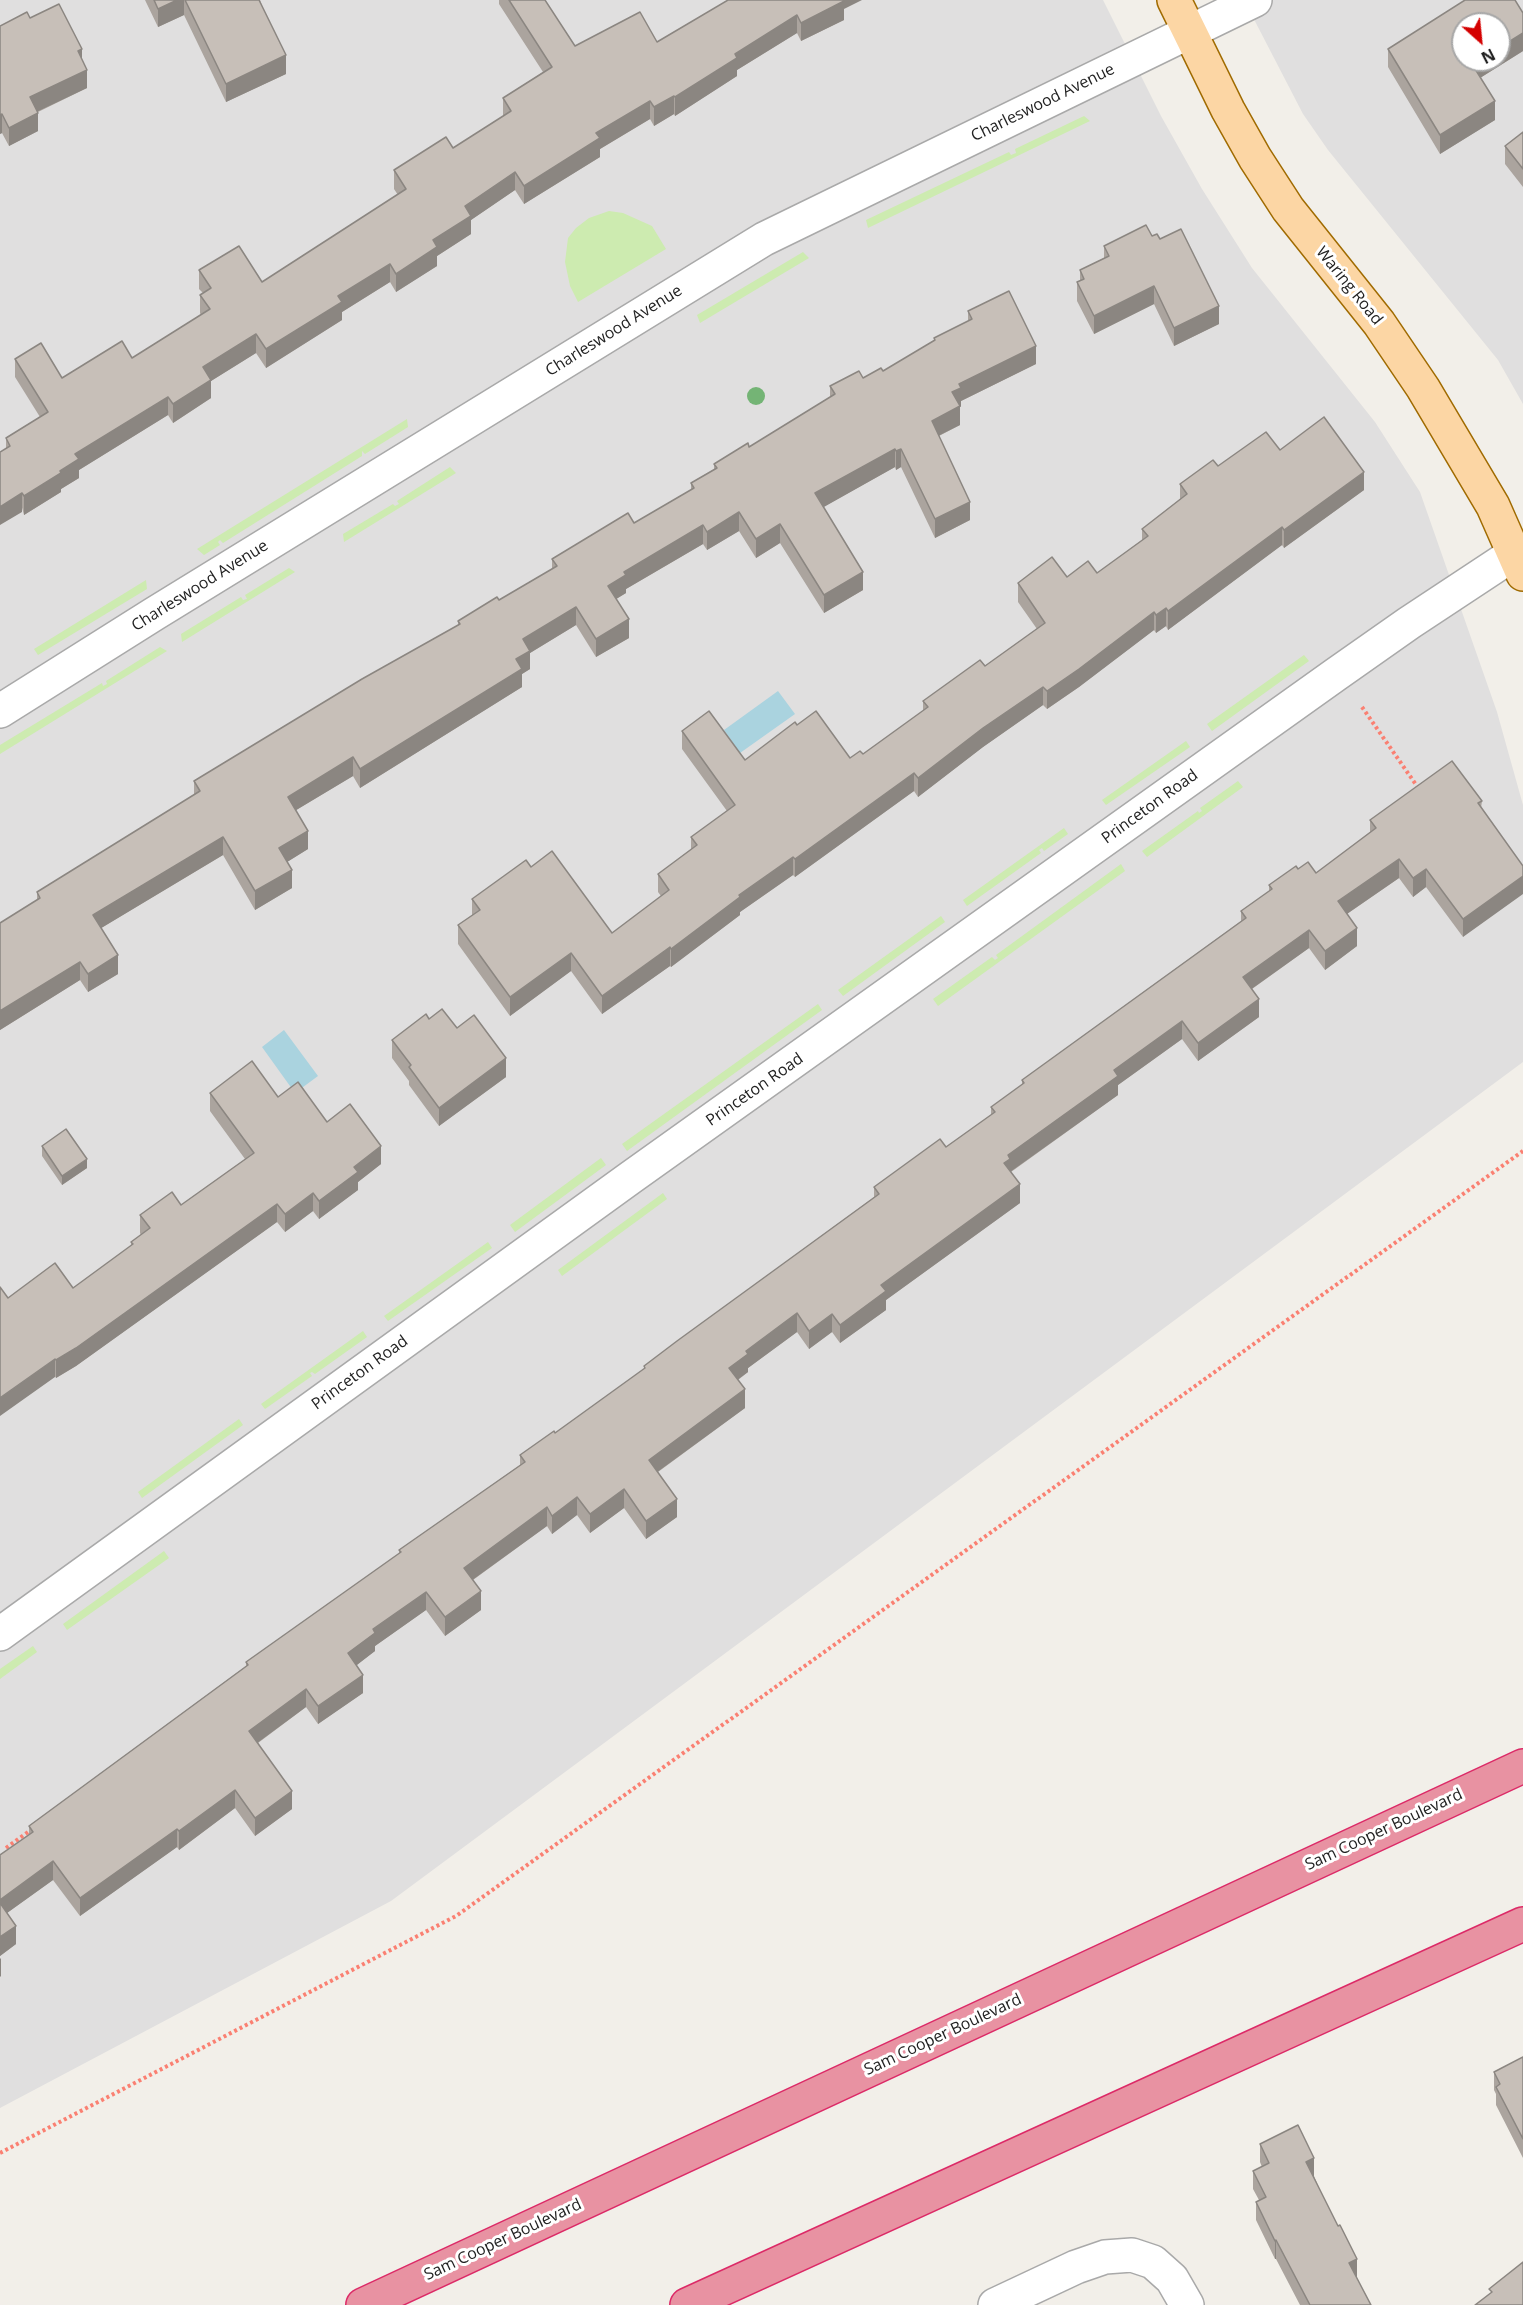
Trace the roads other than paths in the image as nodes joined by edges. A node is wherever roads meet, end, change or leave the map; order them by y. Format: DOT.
graph roads {
  1 [pos="1174,0"];
  2 [pos="1255,0"];
  3 [pos="1188,32"];
  4 [pos="1519,564"];
  5 [pos="0,711"];
  6 [pos="0,1634"];
  7 [pos="1523,1766"];
  8 [pos="1523,1924"];
  9 [pos="363,2305"];
  10 [pos="687,2305"];
  11 [pos="995,2305"];
  12 [pos="1187,2305"];
  1 -- 3 [label="main road, Waring Road"];
  2 -- 3 [label="street, Charleswood Avenue"];
  3 -- 4 [label="main road, Waring Road"];
  3 -- 5 [label="street, Charleswood Avenue"];
  4 -- 6 [label="street, Princeton Road"];
  7 -- 9 [label="highway, Sam Cooper Boulevard"];
  8 -- 10 [label="highway"];
  11 -- 12 [label="street"];
}
